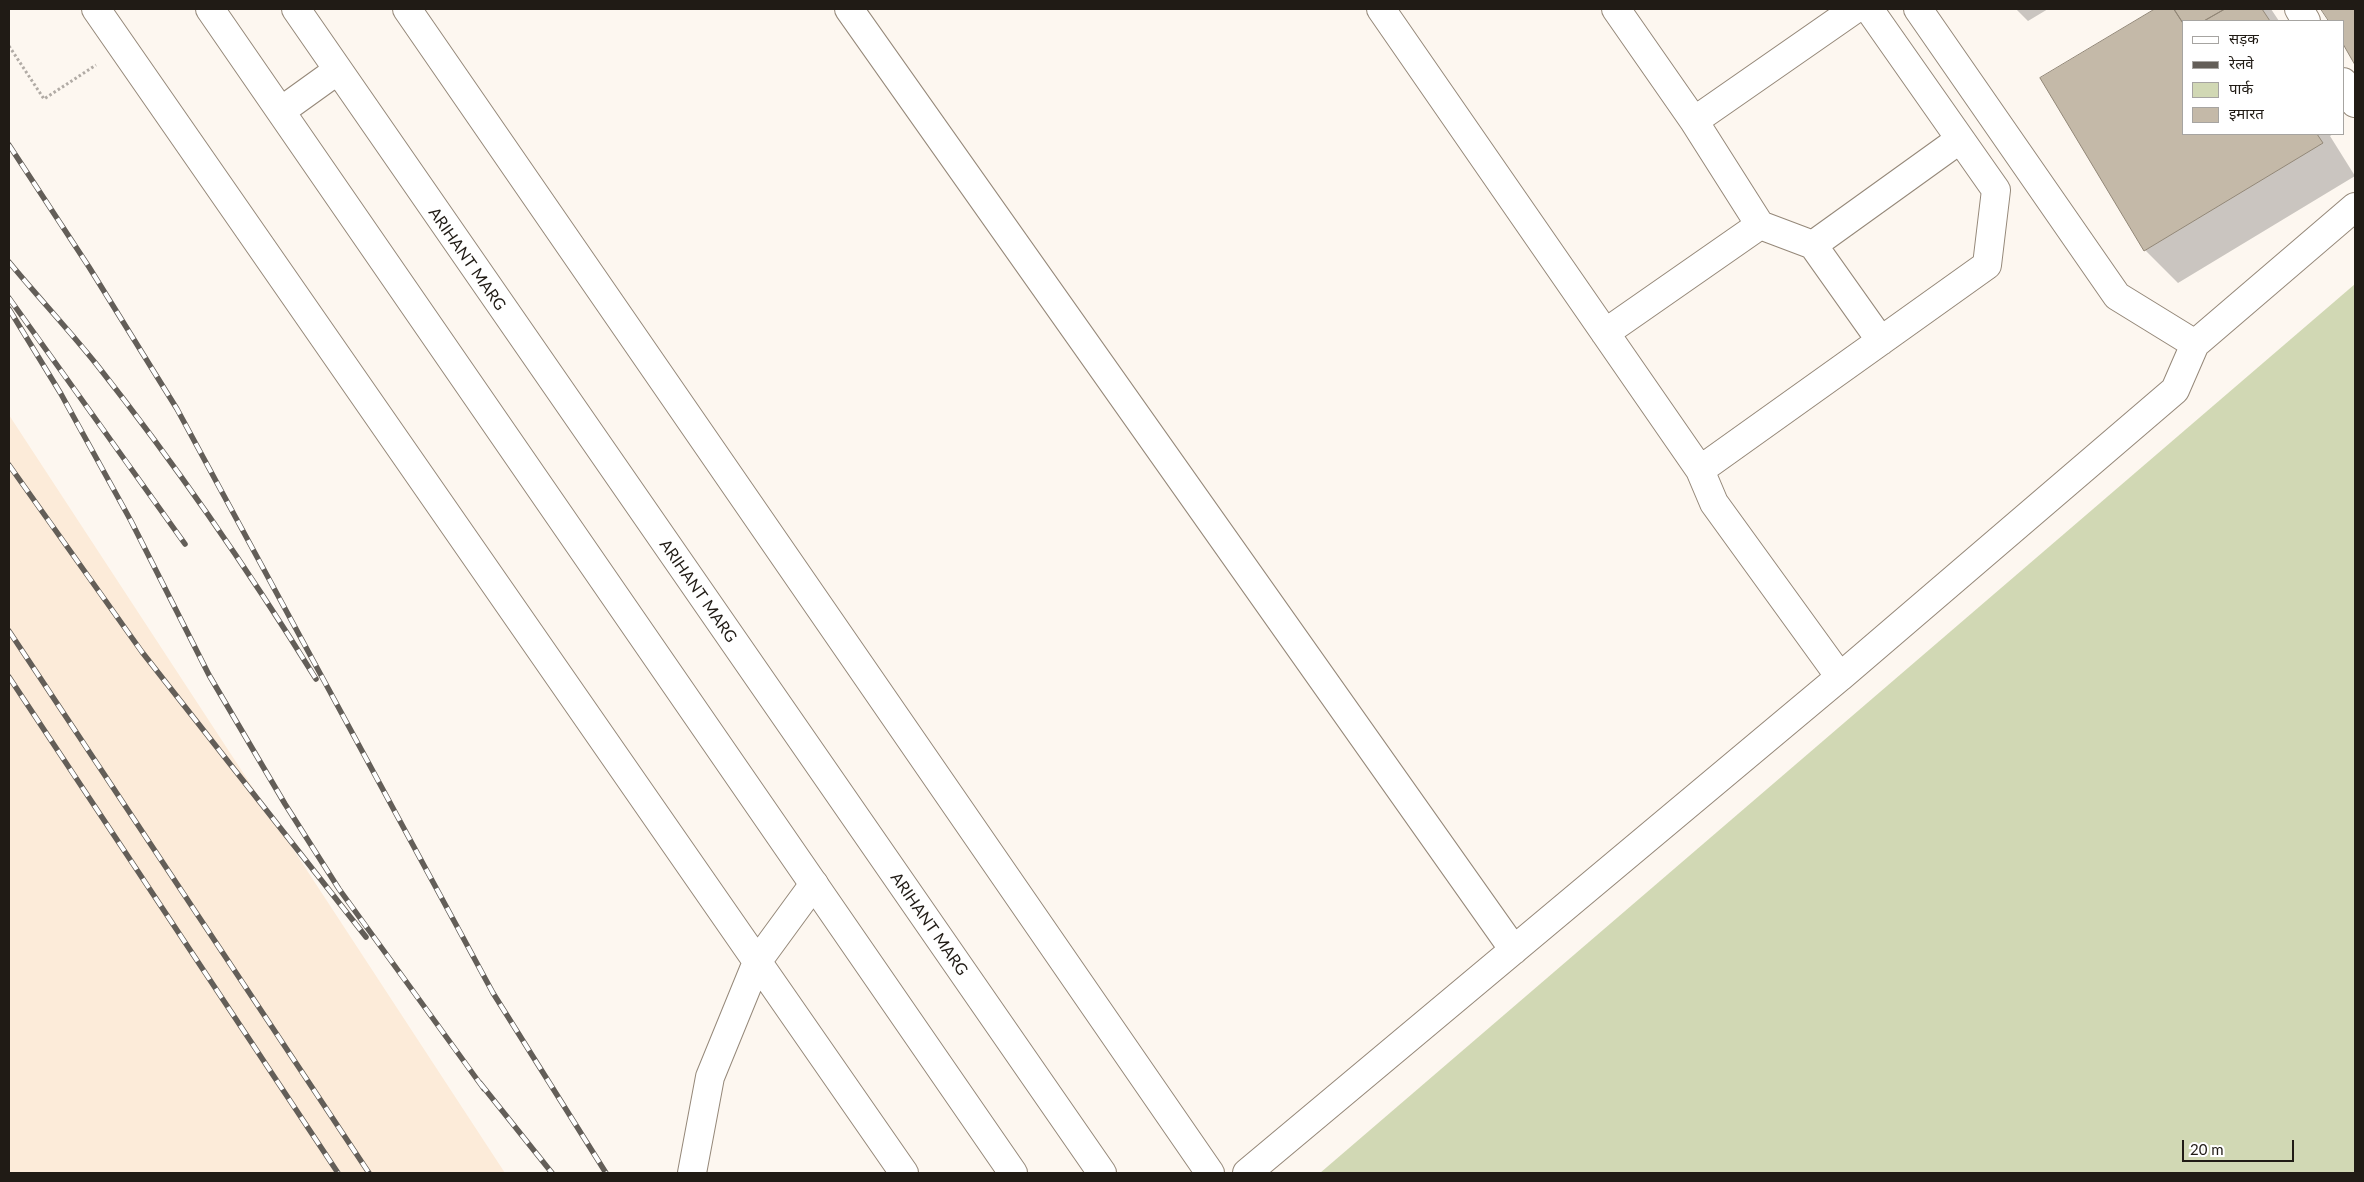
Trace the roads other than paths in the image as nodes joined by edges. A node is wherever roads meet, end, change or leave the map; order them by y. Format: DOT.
graph roads {
  1 [pos="96,9"];
  2 [pos="210,9"];
  3 [pos="296,9"];
  4 [pos="407,9"];
  5 [pos="849,9"];
  6 [pos="1381,9"];
  7 [pos="1616,9"];
  8 [pos="1855,9"];
  9 [pos="1869,9"];
  10 [pos="1918,9"];
  11 [pos="2298,9"];
  12 [pos="2305,20"];
  13 [pos="338,70"];
  14 [pos="2344,84"];
  15 [pos="2355,103"];
  16 [pos="280,111"];
  17 [pos="1694,121"];
  18 [pos="1959,140"];
  19 [pos="2355,207"];
  20 [pos="1760,225"];
  21 [pos="1813,245"];
  22 [pos="1605,333"];
  23 [pos="1881,341"];
  24 [pos="2195,344"];
  25 [pos="1700,470"];
  26 [pos="1840,677"];
  27 [pos="814,884"];
  28 [pos="1514,950"];
  29 [pos="757,962"];
  30 [pos="692,1173"];
  31 [pos="904,1173"];
  32 [pos="1013,1173"];
  33 [pos="1102,1173"];
  34 [pos="1210,1173"];
  35 [pos="1247,1173"];
  1 -- 29 [label="street"];
  2 -- 16 [label="street"];
  3 -- 13 [label="street, ARIHANT MARG"];
  4 -- 34 [label="street"];
  5 -- 28 [label="street"];
  6 -- 22 [label="street"];
  7 -- 17 [label="street"];
  8 -- 17 [label="street"];
  9 -- 18 [label="street"];
  10 -- 24 [label="street"];
  11 -- 12 [label="street"];
  13 -- 16 [label="street"];
  13 -- 33 [label="street, ARIHANT MARG"];
  14 -- 15 [label="street"];
  16 -- 27 [label="street"];
  17 -- 20 [label="street"];
  18 -- 21 [label="street"];
  18 -- 23 [label="street"];
  19 -- 24 [label="street"];
  20 -- 21 [label="street"];
  20 -- 22 [label="street"];
  21 -- 23 [label="street"];
  22 -- 25 [label="street"];
  23 -- 25 [label="street"];
  24 -- 26 [label="street"];
  25 -- 26 [label="street"];
  26 -- 28 [label="street"];
  27 -- 29 [label="street"];
  27 -- 32 [label="street"];
  28 -- 35 [label="street"];
  29 -- 30 [label="street"];
  29 -- 31 [label="street"];
}
